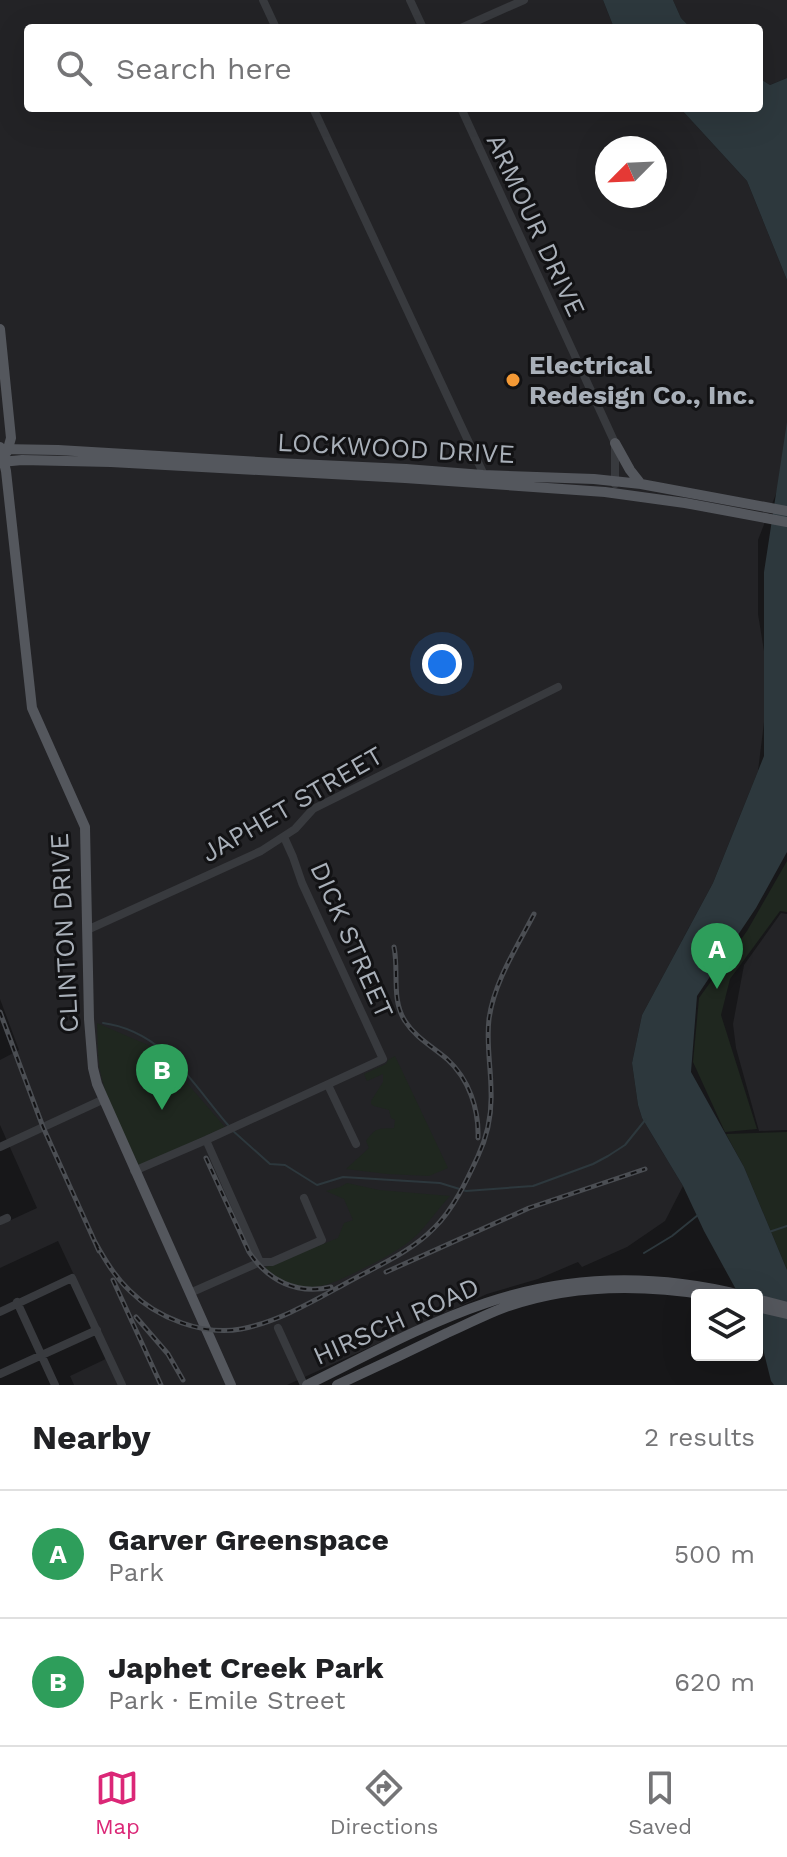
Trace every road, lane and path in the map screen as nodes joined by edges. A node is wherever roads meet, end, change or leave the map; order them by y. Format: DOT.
graph roads {
  1 [pos="263,0"];
  2 [pos="410,0"];
  3 [pos="524,0"];
  4 [pos="274,24"];
  5 [pos="421,24"];
  6 [pos="470,24"];
  7 [pos="315,112"];
  8 [pos="463,112"];
  9 [pos="0,329"];
  10 [pos="615,443"];
  11 [pos="2,448"];
  12 [pos="90,457"];
  13 [pos="2,462"];
  14 [pos="406,473"];
  15 [pos="483,475"];
  16 [pos="493,484"];
  17 [pos="641,484"];
  18 [pos="615,487"];
  19 [pos="686,498"];
  20 [pos="787,511"];
  21 [pos="787,522"];
  22 [pos="558,687"];
  23 [pos="284,837"];
  24 [pos="87,930"];
  25 [pos="328,1085"];
  26 [pos="102,1100"];
  27 [pos="208,1139"];
  28 [pos="356,1144"];
  29 [pos="0,1147"];
  30 [pos="134,1171"];
  31 [pos="304,1198"];
  32 [pos="260,1262"];
  33 [pos="672,1286"];
  34 [pos="718,1289"];
  35 [pos="691,1291"];
  36 [pos="190,1293"];
  37 [pos="763,1301"];
  38 [pos="17,1302"];
  39 [pos="787,1307"];
  40 [pos="763,1308"];
  41 [pos="0,1312"];
  42 [pos="787,1314"];
  43 [pos="278,1328"];
  44 [pos="97,1330"];
  45 [pos="41,1355"];
  46 [pos="0,1374"];
  47 [pos="55,1385"];
  48 [pos="122,1385"];
  49 [pos="231,1385"];
  50 [pos="306,1385"];
  51 [pos="337,1385"];
  1 -- 4 [label="street"];
  2 -- 5 [label="street"];
  3 -- 6 [label="street"];
  7 -- 15 [label="street"];
  8 -- 10 [label="street, ARMOUR DRIVE"];
  9 -- 11 [label="main road, CLINTON DRIVE"];
  10 -- 17 [label="main road"];
  10 -- 18 [label="street, ARMOUR DRIVE"];
  11 -- 12 [label="main road, LOCKWOOD DRIVE"];
  11 -- 13 [label="main road, CLINTON DRIVE"];
  12 -- 13 [label="main road, LOCKWOOD DRIVE"];
  12 -- 14 [label="main road, LOCKWOOD DRIVE"];
  13 -- 24 [label="main road, CLINTON DRIVE"];
  14 -- 15 [label="main road, LOCKWOOD DRIVE"];
  14 -- 16 [label="main road, LOCKWOOD DRIVE"];
  15 -- 16 [label="street"];
  15 -- 18 [label="main road, LOCKWOOD DRIVE"];
  16 -- 18 [label="main road, LOCKWOOD DRIVE"];
  17 -- 18 [label="main road, LOCKWOOD DRIVE"];
  17 -- 19 [label="main road, LOCKWOOD DRIVE"];
  18 -- 19 [label="main road, LOCKWOOD DRIVE"];
  19 -- 20 [label="main road, LOCKWOOD DRIVE"];
  19 -- 21 [label="main road, LOCKWOOD DRIVE"];
  22 -- 23 [label="street, JAPHET STREET"];
  23 -- 24 [label="street, JAPHET STREET"];
  23 -- 25 [label="street, DICK STREET"];
  24 -- 26 [label="main road, CLINTON DRIVE"];
  25 -- 27 [label="street"];
  25 -- 28 [label="street"];
  26 -- 29 [label="street"];
  26 -- 30 [label="main road, CLINTON DRIVE"];
  27 -- 30 [label="street"];
  27 -- 32 [label="street"];
  30 -- 36 [label="main road, CLINTON DRIVE"];
  31 -- 32 [label="street"];
  32 -- 36 [label="street"];
  33 -- 34 [label="main road, HIRSCH ROAD"];
  33 -- 35 [label="main road, HIRSCH ROAD"];
  33 -- 50 [label="main road, HIRSCH ROAD"];
  33 -- 51 [label="main road, HIRSCH ROAD"];
  36 -- 49 [label="main road, CLINTON DRIVE"];
  37 -- 39 [label="main road"];
  38 -- 41 [label="street"];
  38 -- 44 [label="street"];
  38 -- 45 [label="street"];
  40 -- 42 [label="main road"];
  43 -- 50 [label="street"];
  44 -- 45 [label="street"];
  44 -- 48 [label="street"];
  45 -- 46 [label="street"];
  45 -- 47 [label="street"];
}
